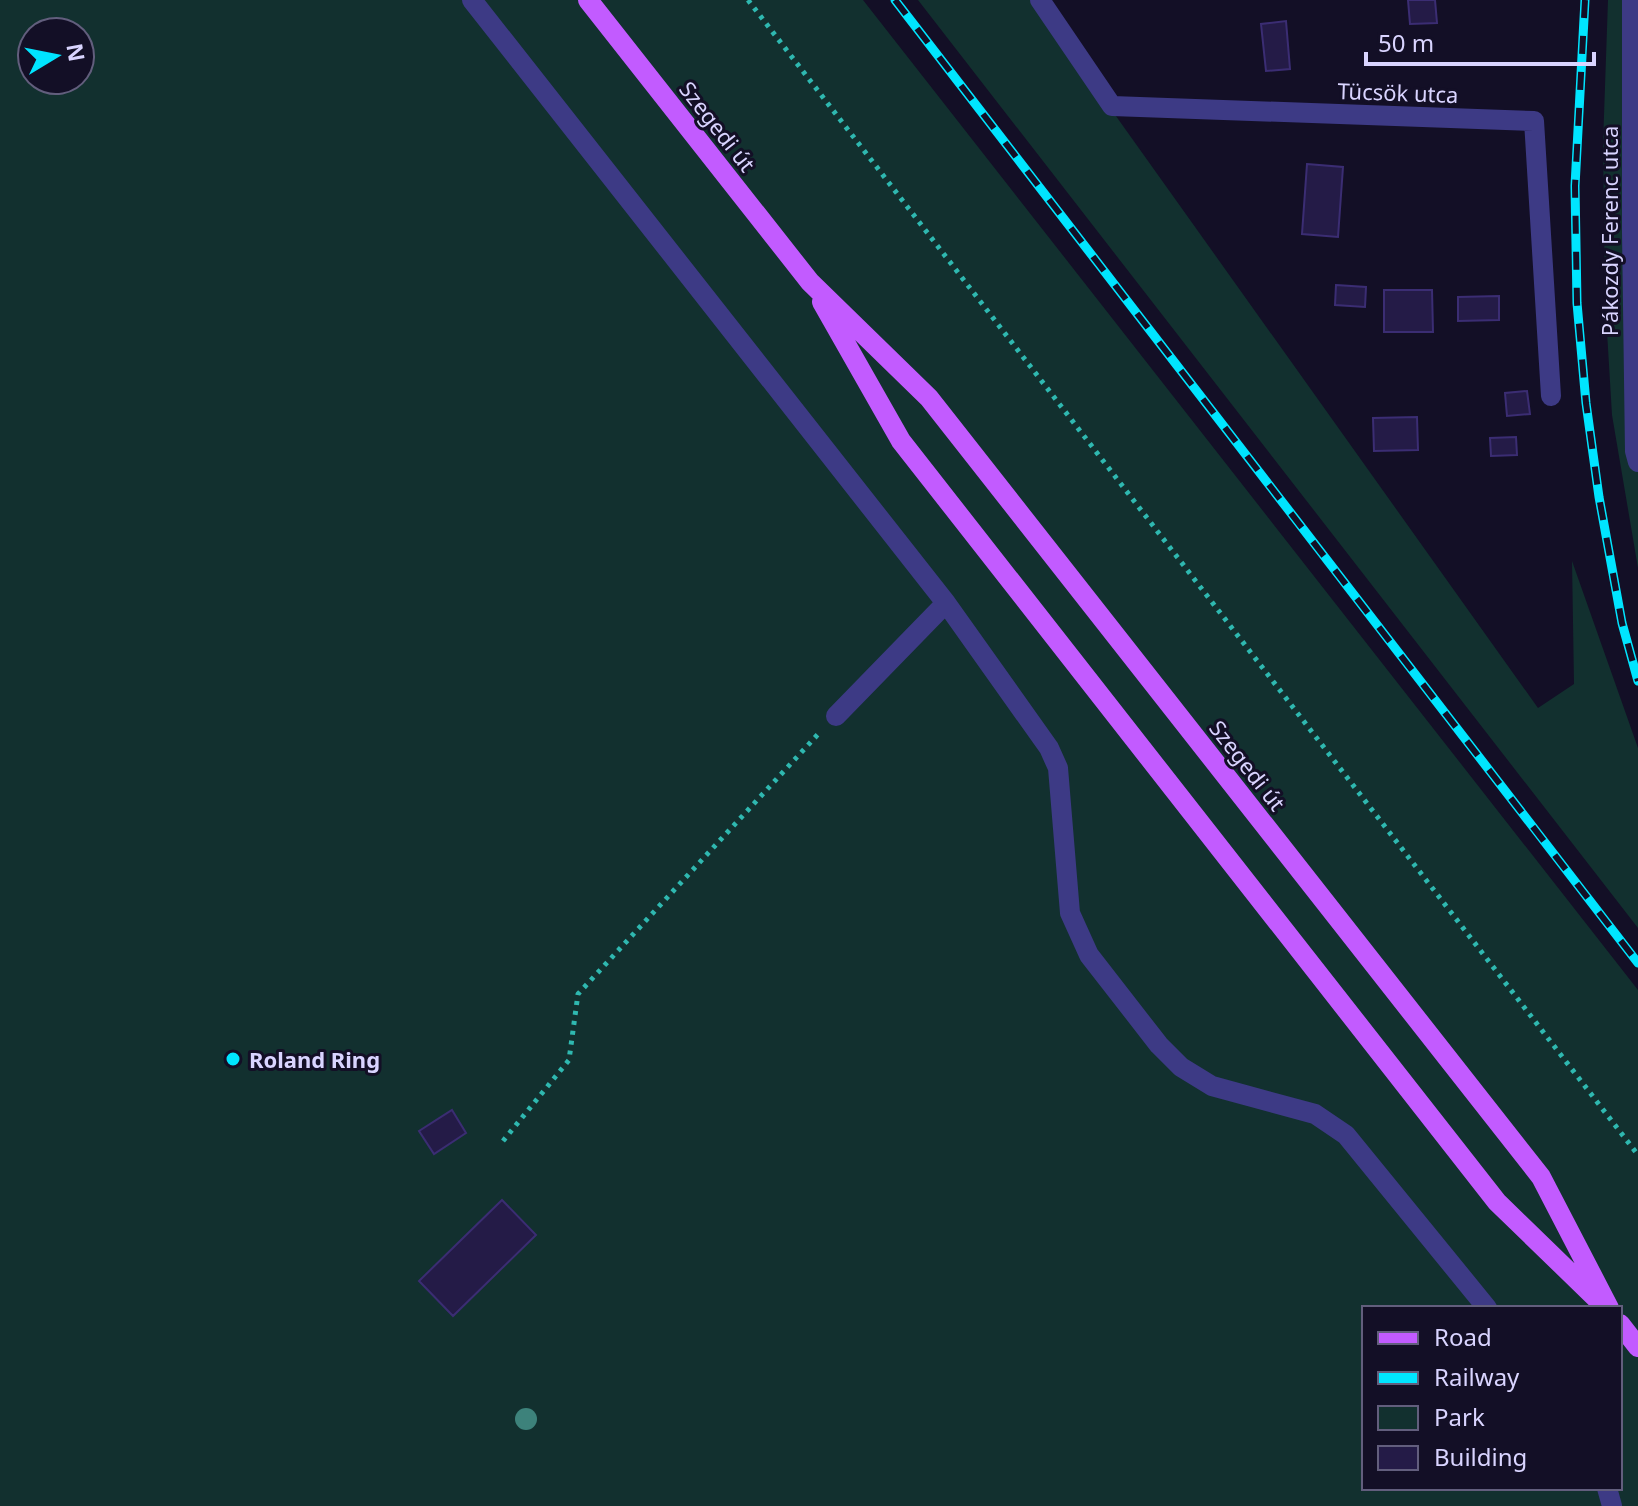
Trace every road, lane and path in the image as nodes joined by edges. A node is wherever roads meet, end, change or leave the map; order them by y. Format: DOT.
graph roads {
  1 [pos="472,0"];
  2 [pos="588,0"];
  3 [pos="748,0"];
  4 [pos="1040,0"];
  5 [pos="1632,0"];
  6 [pos="1635,232"];
  7 [pos="810,282"];
  8 [pos="1551,396"];
  9 [pos="1638,462"];
  10 [pos="946,603"];
  11 [pos="836,716"];
  12 [pos="503,1141"];
  13 [pos="1638,1155"];
  14 [pos="1485,1306"];
  15 [pos="1606,1306"];
  16 [pos="1607,1306"];
  17 [pos="1622,1327"];
  18 [pos="1638,1347"];
  1 -- 10 [label="street"];
  2 -- 7 [label="main road, Szegedi út"];
  3 -- 13 [label="path"];
  4 -- 8 [label="street, Tücsök utca"];
  5 -- 6 [label="street, Pákozdy Ferenc utca"];
  6 -- 9 [label="street, Pákozdy Ferenc utca"];
  7 -- 15 [label="main road, Szegedi út"];
  7 -- 16 [label="main road, Szegedi út"];
  10 -- 11 [label="street"];
  10 -- 14 [label="street"];
  11 -- 12 [label="path"];
  17 -- 18 [label="main road"];
}
